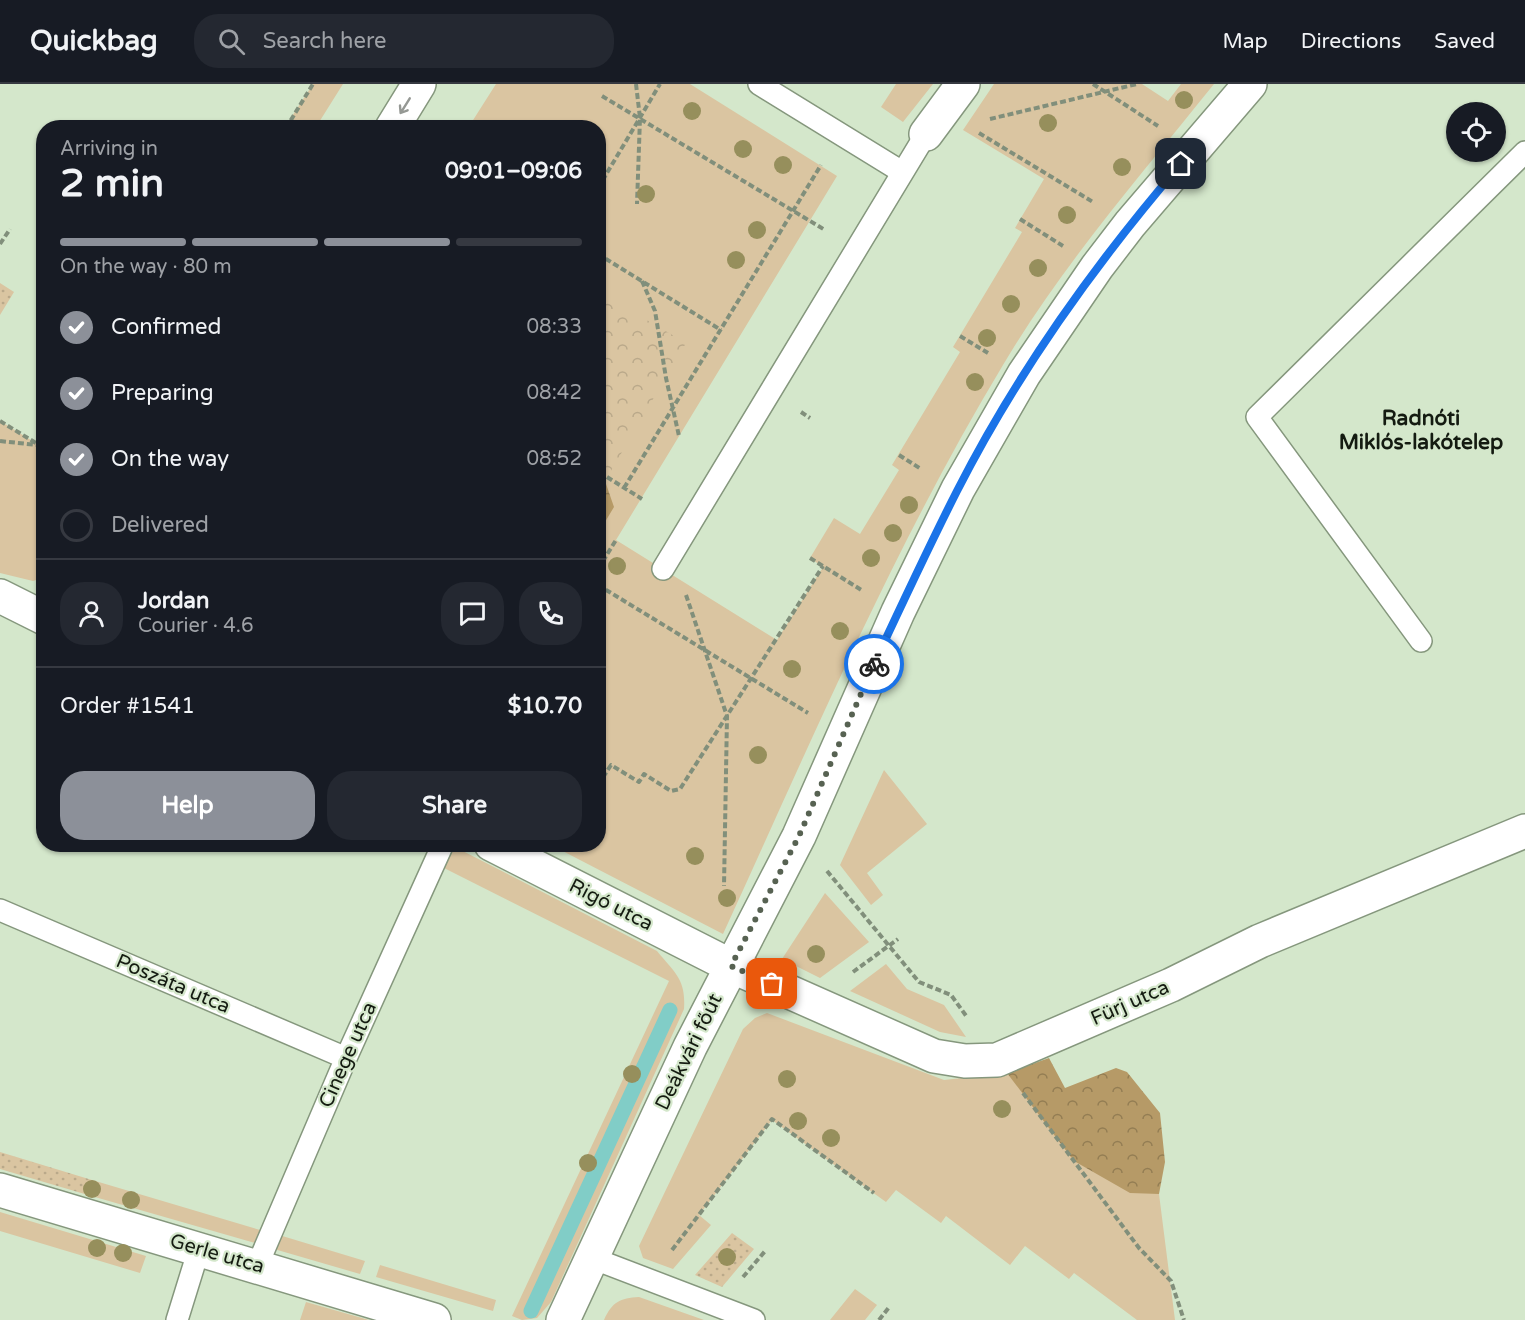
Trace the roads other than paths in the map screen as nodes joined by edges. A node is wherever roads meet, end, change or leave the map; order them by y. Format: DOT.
graph roads {
  1 [pos="419,84"];
  2 [pos="759,84"];
  3 [pos="963,84"];
  4 [pos="1244,86"];
  5 [pos="397,120"];
  6 [pos="945,123"];
  7 [pos="1525,152"];
  8 [pos="902,171"];
  9 [pos="663,569"];
  10 [pos="0,596"];
  11 [pos="36,614"];
  12 [pos="1421,640"];
  13 [pos="1525,831"];
  14 [pos="439,852"];
  15 [pos="507,852"];
  16 [pos="0,910"];
  17 [pos="731,966"];
  18 [pos="346,1058"];
  19 [pos="0,1190"];
  20 [pos="199,1249"];
  21 [pos="592,1258"];
  22 [pos="257,1266"];
  23 [pos="177,1320"];
  24 [pos="434,1320"];
  25 [pos="563,1320"];
  26 [pos="754,1320"];
  1 -- 5 [label="street, one-way"];
  2 -- 8 [label="lane"];
  3 -- 6 [label="street"];
  4 -- 17 [label="street, Deákvári főút"];
  6 -- 8 [label="lane"];
  7 -- 12 [label="lane"];
  8 -- 9 [label="lane"];
  10 -- 11 [label="street"];
  13 -- 17 [label="street, Fürj utca"];
  14 -- 18 [label="lane, Cinege utca"];
  15 -- 17 [label="street, Rigó utca"];
  16 -- 18 [label="lane, Poszáta utca"];
  17 -- 21 [label="street, Deákvári főút"];
  18 -- 22 [label="lane, Cinege utca"];
  19 -- 20 [label="street, Gerle utca"];
  20 -- 22 [label="street, Gerle utca"];
  20 -- 23 [label="lane"];
  21 -- 25 [label="street, Deákvári főút"];
  21 -- 26 [label="lane"];
  22 -- 24 [label="street, Gerle utca"];
}
